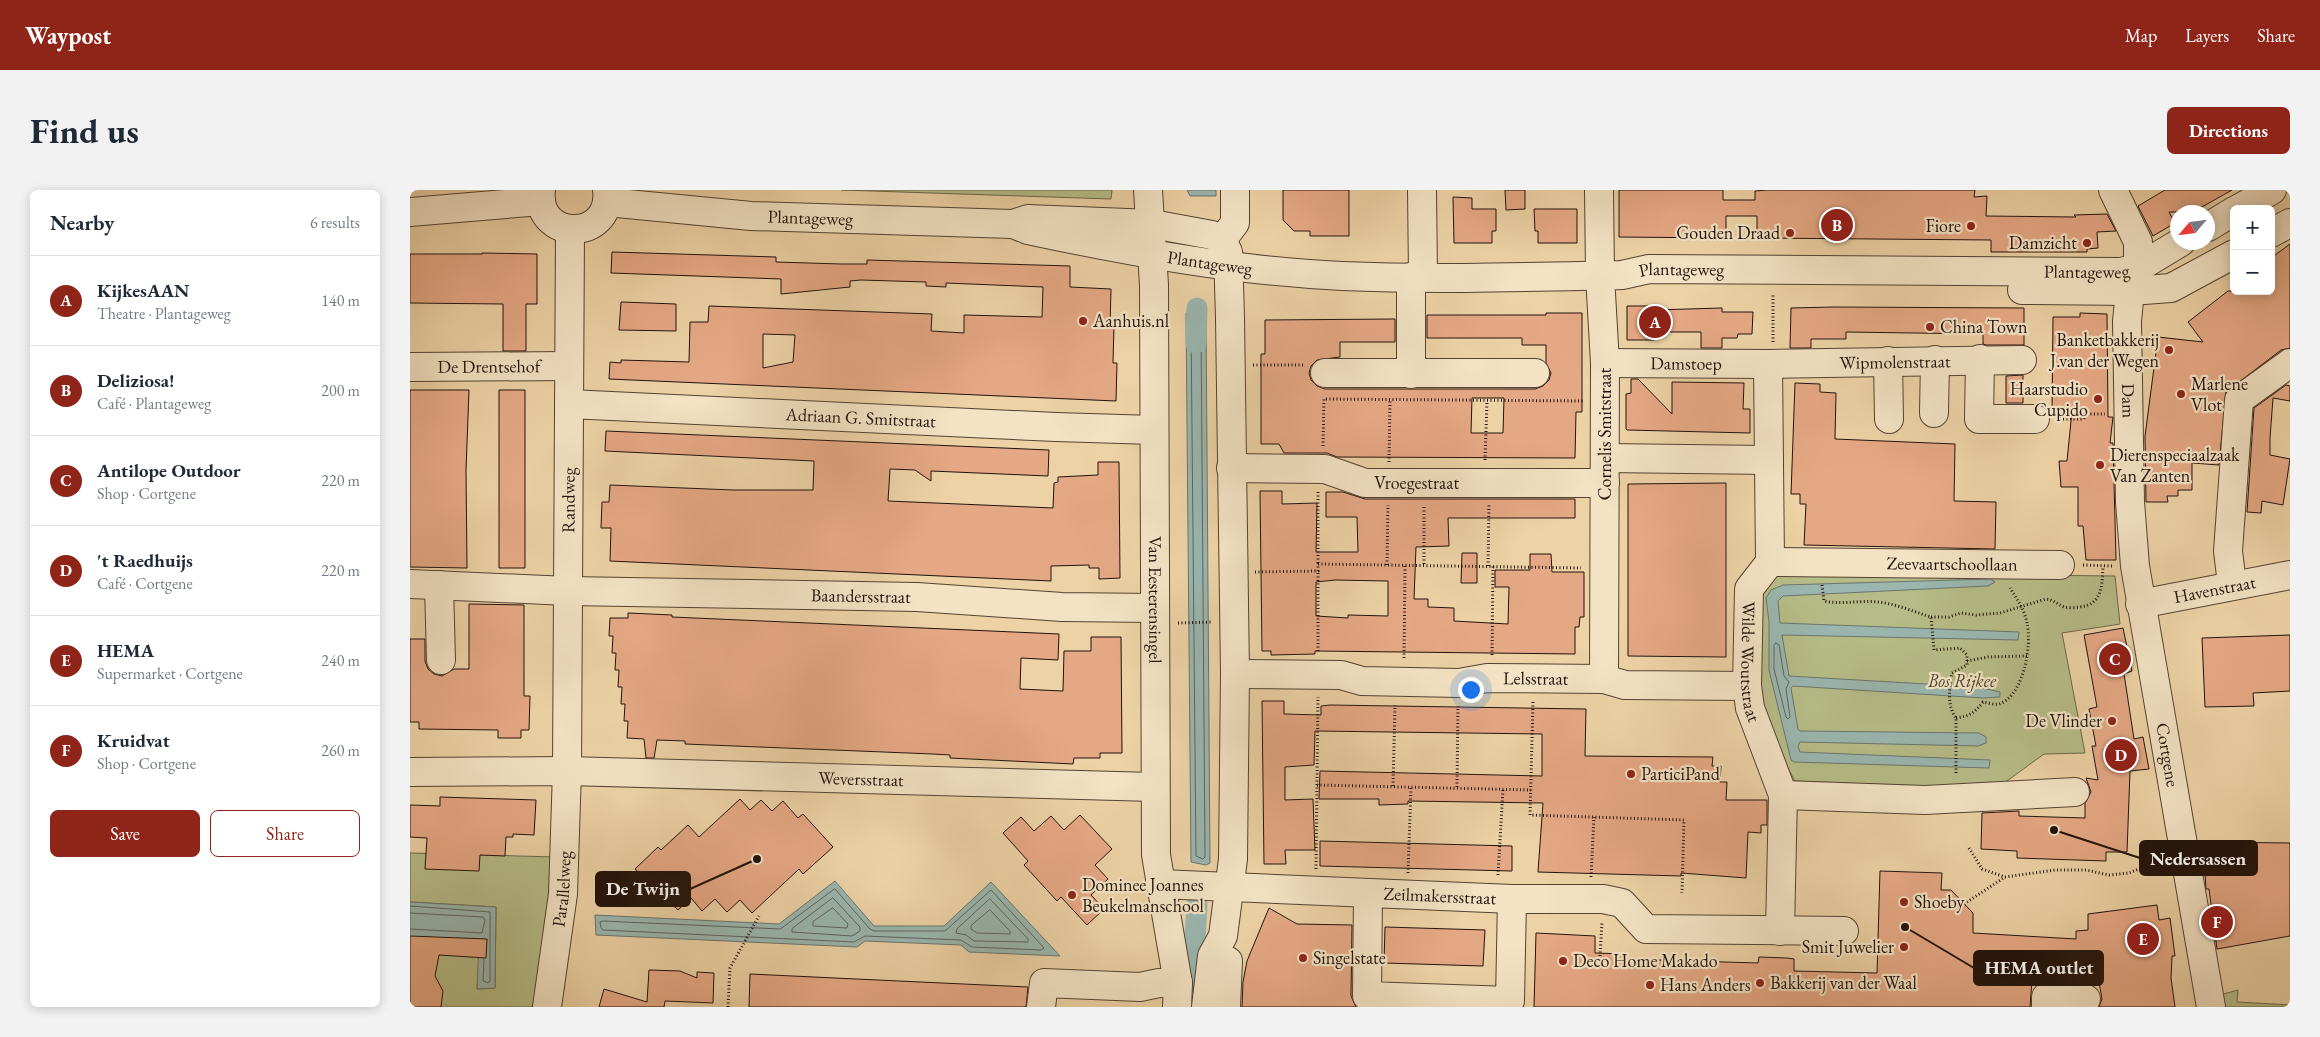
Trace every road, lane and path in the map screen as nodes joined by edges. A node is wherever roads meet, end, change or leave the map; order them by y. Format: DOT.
graph roads {
  1 [pos="1148,190"];
  2 [pos="1235,190"];
  3 [pos="1422,190"];
  4 [pos="1600,190"];
  5 [pos="2113,190"];
  6 [pos="2272,190"];
  7 [pos="541,195"];
  8 [pos="607,196"];
  9 [pos="2245,205"];
  10 [pos="410,212"];
  11 [pos="2230,213"];
  12 [pos="2215,223"];
  13 [pos="2290,223"];
  14 [pos="1013,224"];
  15 [pos="1152,224"];
  16 [pos="570,230"];
  17 [pos="2275,231"];
  18 [pos="2171,250"];
  19 [pos="1225,253"];
  20 [pos="1153,255"];
  21 [pos="2230,256"];
  22 [pos="1417,276"];
  23 [pos="1611,276"];
  24 [pos="2134,280"];
  25 [pos="1772,287"];
  26 [pos="1774,333"];
  27 [pos="1980,359"];
  28 [pos="1935,360"];
  29 [pos="2022,360"];
  30 [pos="1888,361"];
  31 [pos="1605,363"];
  32 [pos="2290,363"];
  33 [pos="1768,364"];
  34 [pos="1230,365"];
  35 [pos="569,366"];
  36 [pos="410,367"];
  37 [pos="1325,373"];
  38 [pos="1535,373"];
  39 [pos="1411,374"];
  40 [pos="1390,400"];
  41 [pos="1487,401"];
  42 [pos="1604,401"];
  43 [pos="569,404"];
  44 [pos="1934,413"];
  45 [pos="2128,414"];
  46 [pos="1889,419"];
  47 [pos="2036,419"];
  48 [pos="2064,419"];
  49 [pos="1154,430"];
  50 [pos="1769,460"];
  51 [pos="1231,468"];
  52 [pos="1320,469"];
  53 [pos="1605,471"];
  54 [pos="1388,483"];
  55 [pos="1424,483"];
  56 [pos="1487,483"];
  57 [pos="2130,502"];
  58 [pos="1770,562"];
  59 [pos="1318,564"];
  60 [pos="1424,564"];
  61 [pos="1387,565"];
  62 [pos="1405,565"];
  63 [pos="2002,565"];
  64 [pos="2060,565"];
  65 [pos="1488,566"];
  66 [pos="1493,566"];
  67 [pos="2102,566"];
  68 [pos="2135,566"];
  69 [pos="1605,568"];
  70 [pos="1318,571"];
  71 [pos="1234,572"];
  72 [pos="2290,574"];
  73 [pos="1822,579"];
  74 [pos="410,584"];
  75 [pos="2232,584"];
  76 [pos="439,585"];
  77 [pos="568,591"];
  78 [pos="2140,604"];
  79 [pos="2021,607"];
  80 [pos="1155,608"];
  81 [pos="1931,617"];
  82 [pos="1216,622"];
  83 [pos="1178,623"];
  84 [pos="2027,656"];
  85 [pos="441,660"];
  86 [pos="1967,661"];
  87 [pos="1235,674"];
  88 [pos="1318,675"];
  89 [pos="1491,678"];
  90 [pos="1604,679"];
  91 [pos="1533,680"];
  92 [pos="1400,681"];
  93 [pos="1459,683"];
  94 [pos="1747,686"];
  95 [pos="1956,718"];
  96 [pos="567,771"];
  97 [pos="410,772"];
  98 [pos="1956,776"];
  99 [pos="1317,786"];
  100 [pos="1393,786"];
  101 [pos="1154,787"];
  102 [pos="1411,787"];
  103 [pos="1457,788"];
  104 [pos="1503,789"];
  105 [pos="1531,790"];
  106 [pos="2075,792"];
  107 [pos="1783,795"];
  108 [pos="1594,817"];
  109 [pos="1969,848"];
  110 [pos="2160,860"];
  111 [pos="2006,878"];
  112 [pos="1160,884"];
  113 [pos="1230,887"];
  114 [pos="1316,892"];
  115 [pos="1682,893"];
  116 [pos="1368,894"];
  117 [pos="1408,896"];
  118 [pos="1504,899"];
  119 [pos="1596,899"];
  120 [pos="1964,904"];
  121 [pos="759,916"];
  122 [pos="1780,931"];
  123 [pos="1844,931"];
  124 [pos="1223,936"];
  125 [pos="1600,956"];
  126 [pos="1177,995"];
  127 [pos="2086,999"];
  128 [pos="547,1007"];
  129 [pos="728,1007"];
  130 [pos="1040,1007"];
  131 [pos="1206,1007"];
  132 [pos="1226,1007"];
  133 [pos="2046,1007"];
  134 [pos="2211,1007"];
  1 -- 15 [label="street, Van Eesterensingel"];
  2 -- 19 [label="street"];
  3 -- 22 [label="street"];
  4 -- 23 [label="street, Cornelis Smitstraat"];
  5 -- 24 [label="street, Dam"];
  6 -- 9 [label="street"];
  7 -- 10 [label="street"];
  7 -- 16 [label="street"];
  8 -- 14 [label="street, Plantageweg"];
  8 -- 16 [label="street"];
  11 -- 12 [label="street"];
  13 -- 17 [label="street"];
  14 -- 15 [label="street, Plantageweg"];
  14 -- 20 [label="street, Plantageweg"];
  15 -- 19 [label="street, Plantageweg"];
  15 -- 20 [label="street, Van Eesterensingel"];
  16 -- 35 [label="street, Randweg"];
  18 -- 24 [label="street"];
  19 -- 20 [label="street, Plantageweg"];
  19 -- 22 [label="street, Plantageweg"];
  19 -- 34 [label="street"];
  20 -- 49 [label="street, Van Eesterensingel"];
  21 -- 24 [label="street"];
  22 -- 23 [label="street, Plantageweg"];
  22 -- 39 [label="street"];
  23 -- 24 [label="street, Plantageweg"];
  23 -- 25 [label="street, Plantageweg"];
  23 -- 31 [label="street, Cornelis Smitstraat"];
  24 -- 25 [label="street, Plantageweg"];
  24 -- 45 [label="street, Dam"];
  25 -- 26 [label="path"];
  27 -- 28 [label="street, Wipmolenstraat"];
  27 -- 29 [label="street, Wipmolenstraat"];
  27 -- 47 [label="street"];
  28 -- 30 [label="street, Wipmolenstraat"];
  28 -- 44 [label="street"];
  30 -- 33 [label="street, Wipmolenstraat"];
  30 -- 46 [label="street"];
  31 -- 33 [label="street, Damstoep"];
  31 -- 42 [label="street, Cornelis Smitstraat"];
  32 -- 75 [label="street"];
  33 -- 50 [label="street"];
  34 -- 37 [label="path"];
  34 -- 51 [label="street"];
  35 -- 36 [label="street, De Drentsehof"];
  35 -- 43 [label="street, Randweg"];
  37 -- 39 [label="street"];
  38 -- 39 [label="street"];
  40 -- 41 [label="path"];
  40 -- 52 [label="path"];
  40 -- 54 [label="path"];
  41 -- 42 [label="path"];
  41 -- 56 [label="path"];
  42 -- 53 [label="street, Cornelis Smitstraat"];
  43 -- 49 [label="street, Adriaan G. Smitstraat"];
  43 -- 77 [label="street, Randweg"];
  45 -- 48 [label="path"];
  45 -- 57 [label="street, Dam"];
  49 -- 80 [label="street, Van Eesterensingel"];
  50 -- 53 [label="street, Vroegestraat"];
  50 -- 58 [label="street"];
  51 -- 52 [label="street, Vroegestraat"];
  51 -- 71 [label="street"];
  52 -- 54 [label="street, Vroegestraat"];
  52 -- 59 [label="path"];
  53 -- 56 [label="street, Vroegestraat"];
  53 -- 69 [label="street, Cornelis Smitstraat"];
  54 -- 55 [label="street, Vroegestraat"];
  54 -- 61 [label="path"];
  55 -- 56 [label="street, Vroegestraat"];
  55 -- 60 [label="path"];
  56 -- 65 [label="path"];
  57 -- 68 [label="street, Cortgene"];
  58 -- 63 [label="street, Zeevaartschoollaan"];
  58 -- 94 [label="street, Wilde Woutstraat"];
  59 -- 61 [label="path"];
  59 -- 70 [label="path"];
  60 -- 62 [label="path"];
  60 -- 65 [label="path"];
  61 -- 62 [label="path"];
  62 -- 92 [label="path"];
  63 -- 64 [label="street, Zeevaartschoollaan"];
  63 -- 79 [label="path"];
  64 -- 67 [label="path"];
  65 -- 66 [label="path"];
  66 -- 69 [label="path"];
  66 -- 89 [label="path"];
  67 -- 68 [label="path"];
  67 -- 79 [label="path"];
  68 -- 78 [label="street, Cortgene"];
  69 -- 90 [label="street, Cornelis Smitstraat"];
  70 -- 71 [label="path"];
  70 -- 88 [label="path"];
  71 -- 87 [label="street"];
  72 -- 75 [label="street, Havenstraat"];
  73 -- 81 [label="path"];
  74 -- 76 [label="street"];
  75 -- 78 [label="street, Havenstraat"];
  76 -- 77 [label="street"];
  76 -- 85 [label="street"];
  77 -- 80 [label="street, Baandersstraat"];
  77 -- 96 [label="street, Randweg"];
  78 -- 134 [label="street, Cortgene"];
  79 -- 81 [label="path"];
  79 -- 84 [label="path"];
  80 -- 101 [label="street, Van Eesterensingel"];
  81 -- 86 [label="path"];
  82 -- 83 [label="path"];
  84 -- 86 [label="path"];
  84 -- 95 [label="path"];
  86 -- 95 [label="path"];
  87 -- 88 [label="street, Lelsstraat"];
  87 -- 113 [label="street"];
  88 -- 92 [label="street, Lelsstraat"];
  88 -- 99 [label="path"];
  89 -- 91 [label="street, Lelsstraat"];
  89 -- 93 [label="street, Lelsstraat"];
  90 -- 91 [label="street, Lelsstraat"];
  90 -- 94 [label="street, Lelsstraat"];
  91 -- 105 [label="path"];
  92 -- 93 [label="street, Lelsstraat"];
  92 -- 100 [label="path"];
  93 -- 103 [label="path"];
  94 -- 107 [label="street, Wilde Woutstraat"];
  95 -- 98 [label="path"];
  96 -- 97 [label="street, Weversstraat"];
  96 -- 101 [label="street, Weversstraat"];
  96 -- 128 [label="street, Parallelweg"];
  99 -- 100 [label="path"];
  99 -- 114 [label="path"];
  100 -- 102 [label="path"];
  101 -- 112 [label="street, Van Eesterensingel"];
  102 -- 103 [label="path"];
  102 -- 117 [label="path"];
  103 -- 104 [label="path"];
  104 -- 105 [label="path"];
  104 -- 118 [label="path"];
  105 -- 108 [label="path"];
  106 -- 107 [label="street"];
  107 -- 122 [label="street, Wilde Woutstraat"];
  108 -- 115 [label="path"];
  108 -- 119 [label="path"];
  109 -- 111 [label="path"];
  110 -- 111 [label="path"];
  111 -- 120 [label="path"];
  112 -- 113 [label="street, Zeilmakersstraat"];
  112 -- 126 [label="street, Van Eesterensingel"];
  113 -- 114 [label="street, Zeilmakersstraat"];
  113 -- 124 [label="street"];
  114 -- 116 [label="street, Zeilmakersstraat"];
  116 -- 117 [label="street, Zeilmakersstraat"];
  116 -- 118 [label="street, Zeilmakersstraat"];
  117 -- 118 [label="street, Zeilmakersstraat"];
  118 -- 119 [label="street, Zeilmakersstraat"];
  119 -- 122 [label="street, Zeilmakersstraat"];
  119 -- 125 [label="path"];
  121 -- 129 [label="path"];
  122 -- 123 [label="street, Zeilmakersstraat"];
  124 -- 131 [label="street"];
  124 -- 132 [label="street"];
  126 -- 130 [label="street"];
  127 -- 133 [label="street"];
}
